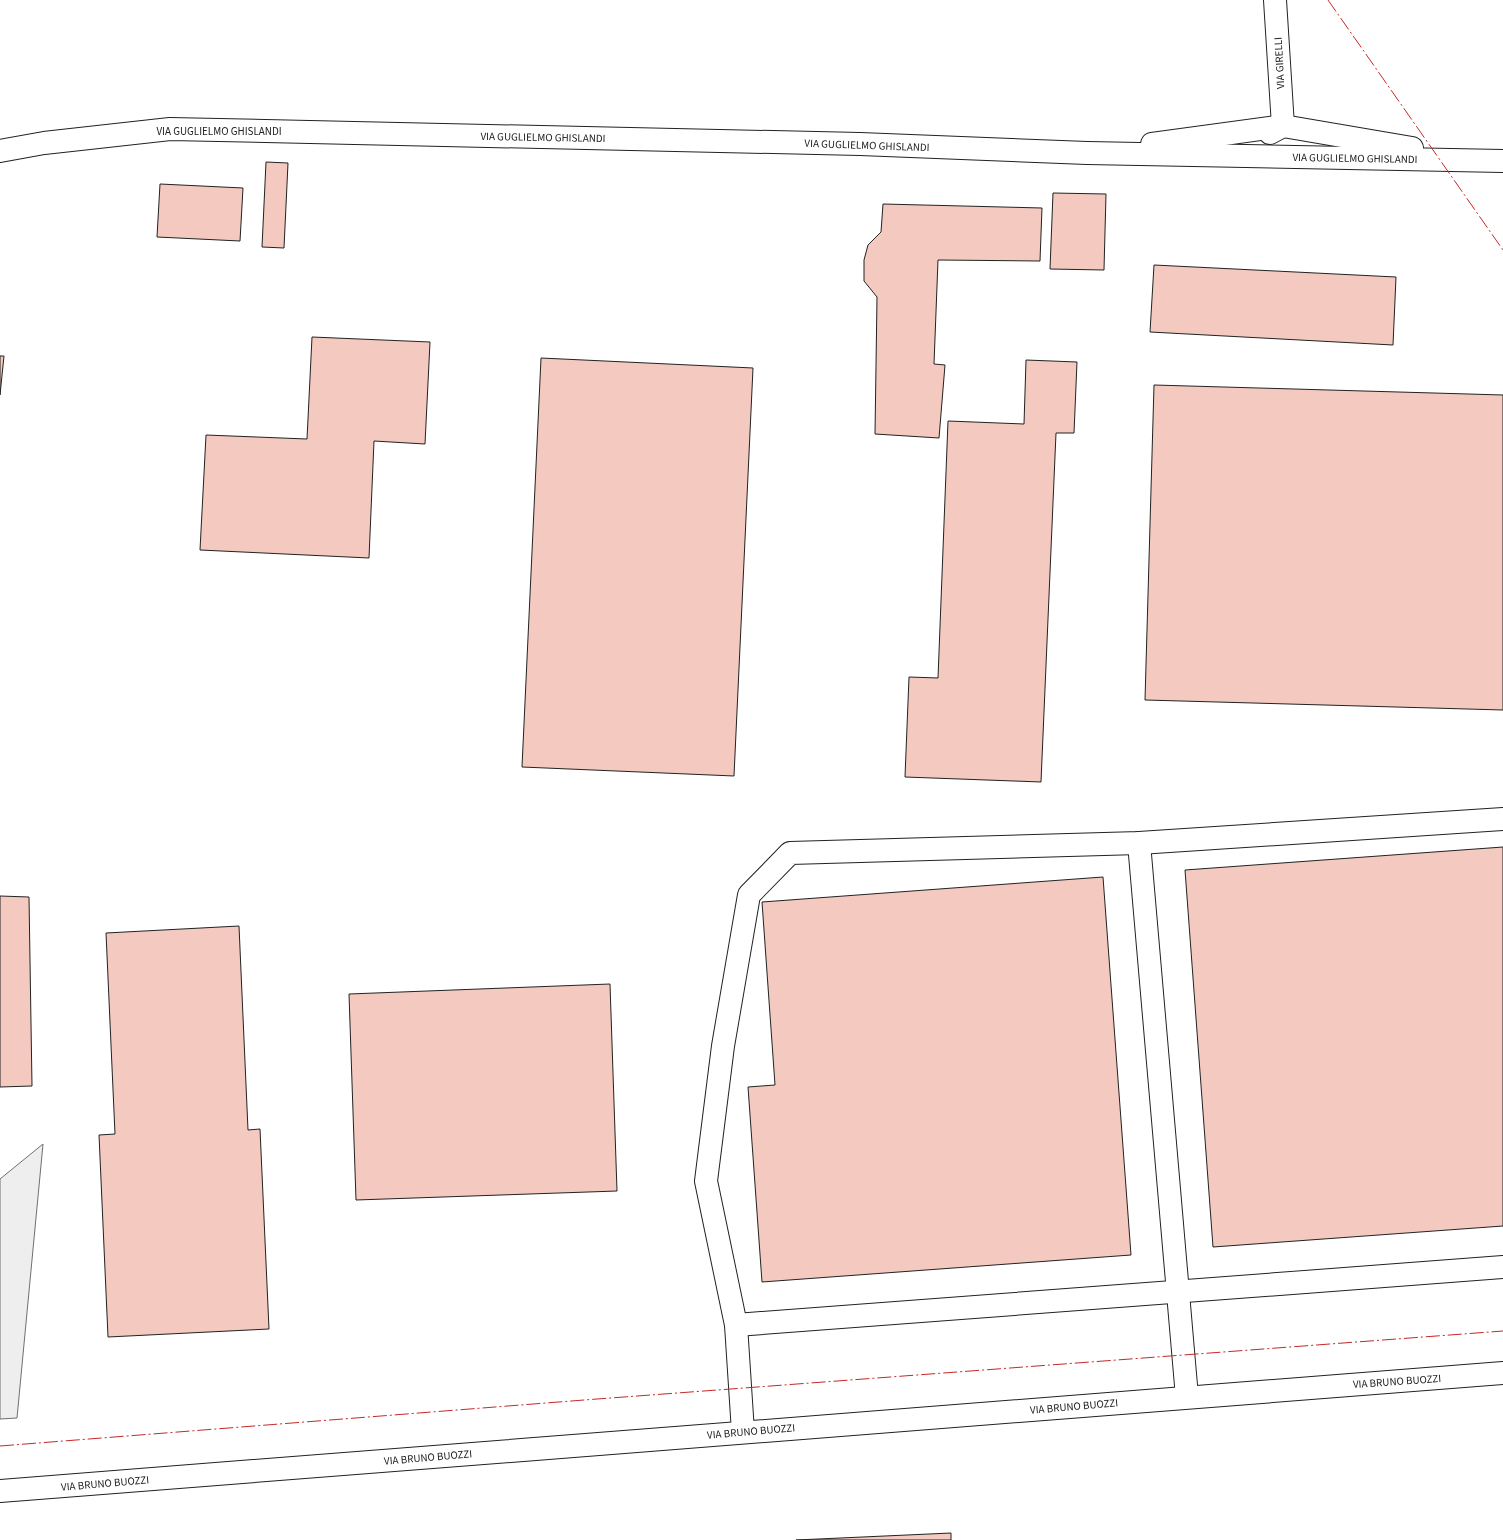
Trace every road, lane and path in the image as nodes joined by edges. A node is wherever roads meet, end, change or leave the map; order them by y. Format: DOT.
graph roads {
  1 [pos="1275,0"];
  2 [pos="1283,126"];
  3 [pos="0,151"];
  4 [pos="1087,154"];
  5 [pos="1231,156"];
  6 [pos="1479,159"];
  7 [pos="1503,161"];
  8 [pos="1503,819"];
  9 [pos="1139,843"];
  10 [pos="1503,1267"];
  11 [pos="1179,1291"];
  12 [pos="736,1325"];
  13 [pos="1503,1372"];
  14 [pos="1187,1397"];
  15 [pos="743,1432"];
  16 [pos="0,1491"];
  1 -- 2 [label="street, VIA GIRELLI"];
  2 -- 4 [label="street, VIA GUGLIELMO GHISLANDI"];
  2 -- 5 [label="street"];
  2 -- 6 [label="street, VIA GUGLIELMO GHISLANDI"];
  3 -- 4 [label="street, VIA GUGLIELMO GHISLANDI"];
  4 -- 5 [label="street, VIA GUGLIELMO GHISLANDI"];
  5 -- 6 [label="street, VIA GUGLIELMO GHISLANDI"];
  6 -- 7 [label="street, VIA GUGLIELMO GHISLANDI"];
  8 -- 9 [label="street"];
  9 -- 11 [label="street"];
  9 -- 12 [label="street"];
  10 -- 11 [label="street"];
  11 -- 12 [label="street"];
  11 -- 14 [label="street"];
  12 -- 15 [label="street"];
  13 -- 14 [label="street, VIA BRUNO BUOZZI"];
  14 -- 15 [label="street, VIA BRUNO BUOZZI"];
  15 -- 16 [label="street, VIA BRUNO BUOZZI"];
}
